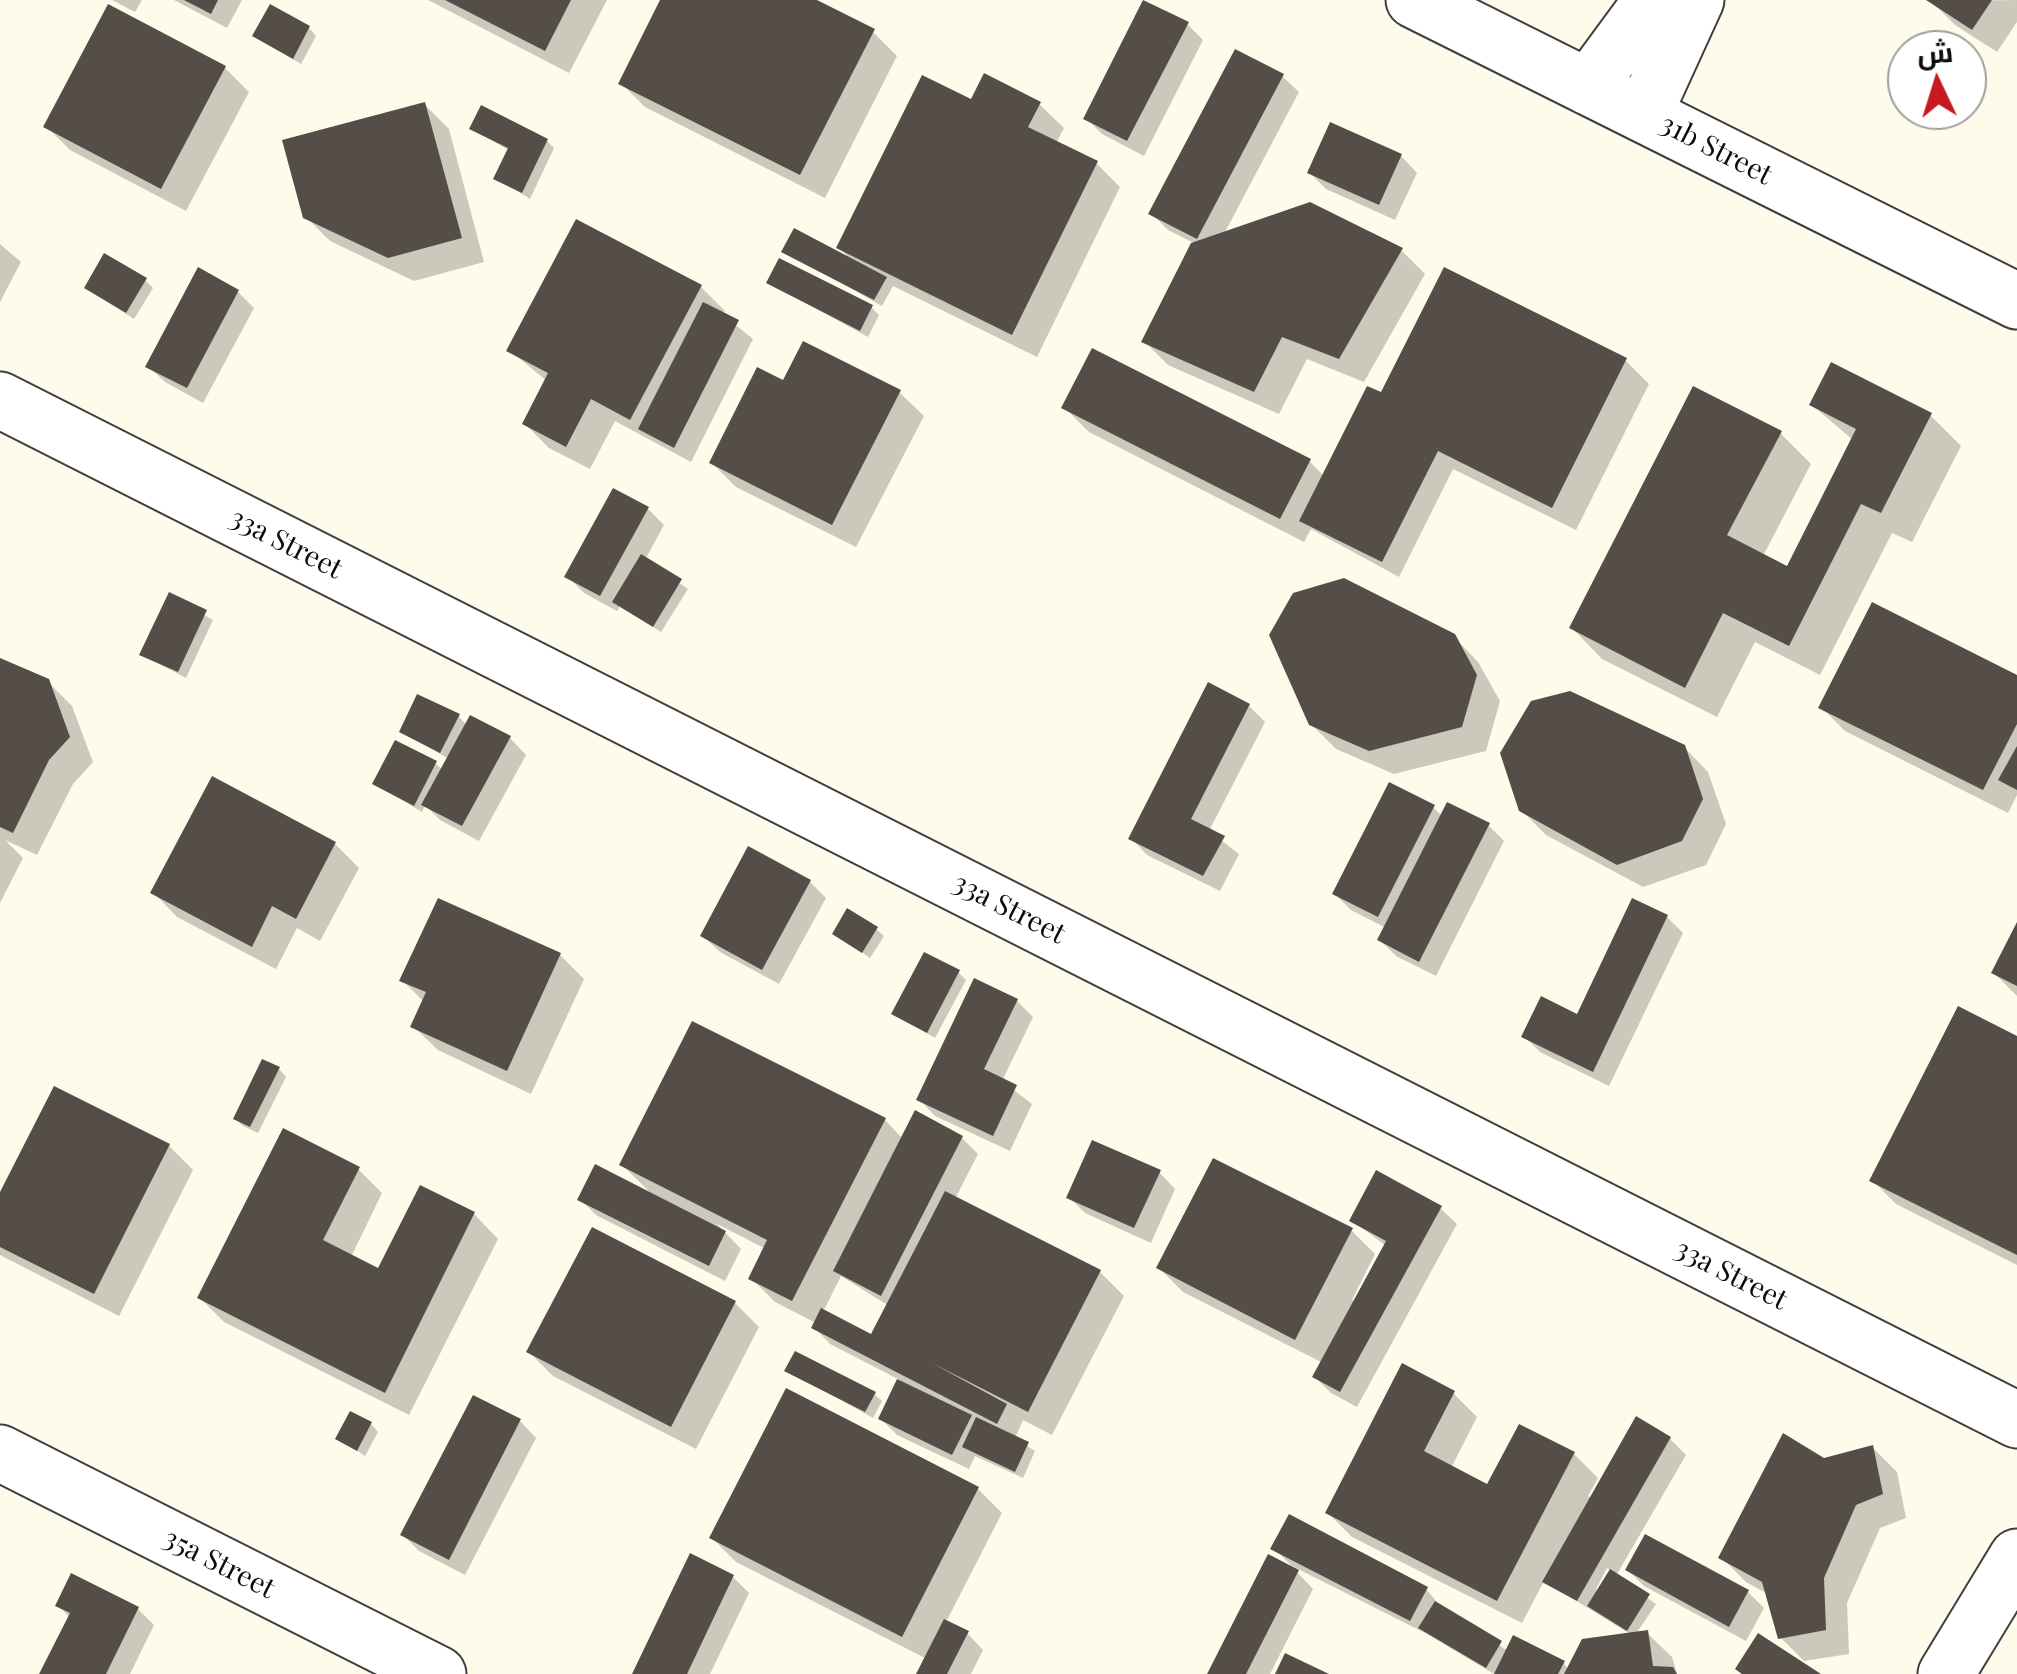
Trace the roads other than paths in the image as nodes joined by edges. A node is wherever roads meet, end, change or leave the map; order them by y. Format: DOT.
graph roads {
  1 [pos="1414,0"];
  2 [pos="1652,0"];
  3 [pos="1696,0"];
  4 [pos="1588,87"];
  5 [pos="1644,114"];
  6 [pos="2017,301"];
  7 [pos="0,400"];
  8 [pos="2017,1420"];
  9 [pos="0,1453"];
  10 [pos="2017,1557"];
  11 [pos="438,1674"];
  12 [pos="1946,1674"];
  1 -- 4 [label="street, 31b Street"];
  2 -- 4 [label="street"];
  3 -- 5 [label="street"];
  4 -- 5 [label="street, 31b Street"];
  5 -- 6 [label="street, 31b Street"];
  7 -- 8 [label="street, 33a Street"];
  9 -- 11 [label="street, 35a Street"];
  10 -- 12 [label="street"];
}
